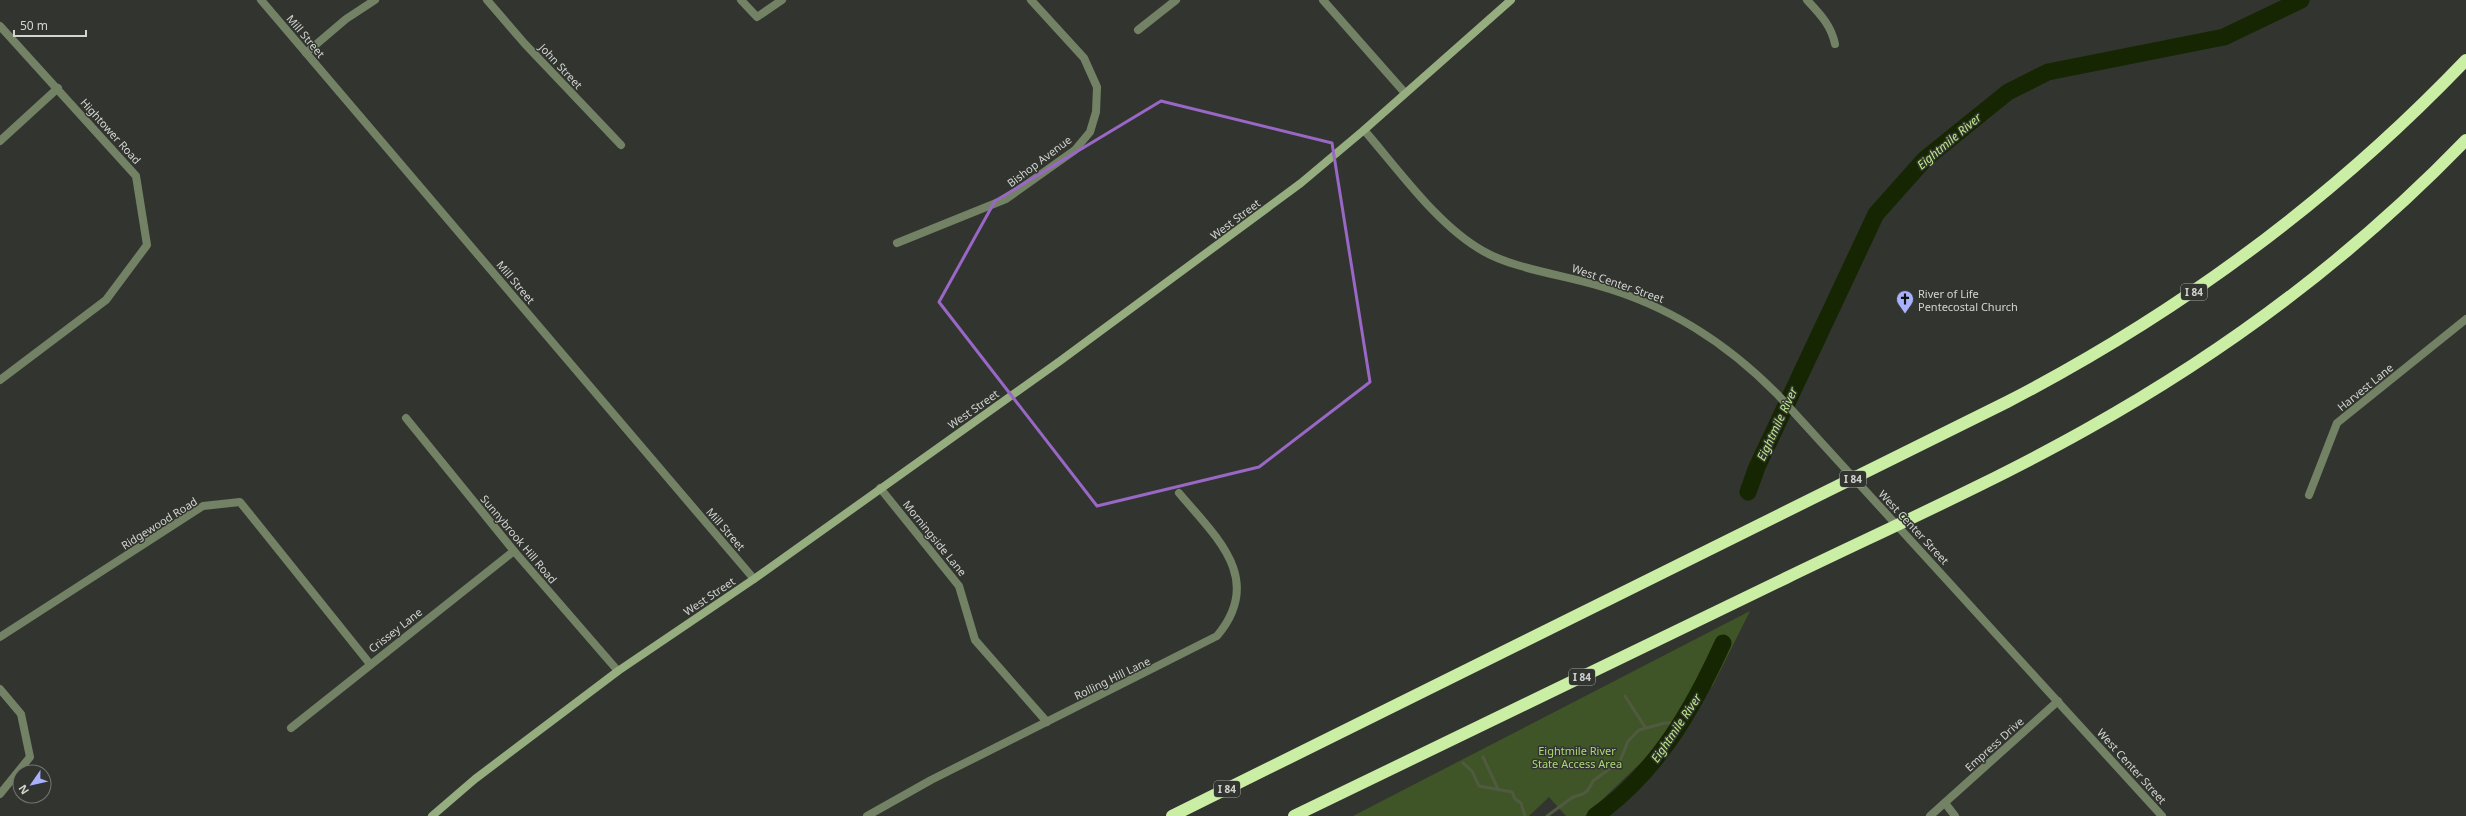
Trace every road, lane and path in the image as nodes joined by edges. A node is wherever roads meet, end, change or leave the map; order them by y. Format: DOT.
graph roads {
  1 [pos="261,0"];
  2 [pos="374,0"];
  3 [pos="487,0"];
  4 [pos="741,0"];
  5 [pos="782,0"];
  6 [pos="1031,0"];
  7 [pos="1176,0"];
  8 [pos="1323,0"];
  9 [pos="1511,0"];
  10 [pos="1807,0"];
  11 [pos="0,26"];
  12 [pos="1138,30"];
  13 [pos="1835,44"];
  14 [pos="306,53"];
  15 [pos="2466,60"];
  16 [pos="58,88"];
  17 [pos="1405,93"];
  18 [pos="1364,130"];
  19 [pos="2466,140"];
  20 [pos="0,141"];
  21 [pos="621,145"];
  22 [pos="897,244"];
  23 [pos="2466,319"];
  24 [pos="0,380"];
  25 [pos="406,418"];
  26 [pos="880,488"];
  27 [pos="1179,493"];
  28 [pos="2309,495"];
  29 [pos="514,551"];
  30 [pos="754,579"];
  31 [pos="0,637"];
  32 [pos="370,664"];
  33 [pos="618,671"];
  34 [pos="0,688"];
  35 [pos="2058,700"];
  36 [pos="1047,722"];
  37 [pos="292,728"];
  38 [pos="0,794"];
  39 [pos="1945,803"];
  40 [pos="432,816"];
  41 [pos="867,816"];
  42 [pos="1172,816"];
  43 [pos="1294,816"];
  44 [pos="1930,816"];
  45 [pos="1955,816"];
  46 [pos="2162,816"];
  1 -- 14 [label="street, Mill Street"];
  2 -- 14 [label="street"];
  3 -- 21 [label="street, John Street"];
  4 -- 5 [label="street"];
  6 -- 22 [label="street, Bishop Avenue"];
  7 -- 12 [label="street"];
  8 -- 17 [label="street"];
  9 -- 17 [label="main road, West Street"];
  10 -- 13 [label="street"];
  11 -- 16 [label="street, Hightower Road"];
  14 -- 30 [label="street, Mill Street"];
  15 -- 42 [label="highway, I 84"];
  16 -- 20 [label="street"];
  16 -- 24 [label="street, Hightower Road"];
  17 -- 18 [label="main road, West Street"];
  18 -- 26 [label="main road, West Street"];
  18 -- 35 [label="street, West Center Street"];
  19 -- 43 [label="highway, I 84"];
  23 -- 28 [label="street, Harvest Lane"];
  25 -- 29 [label="street, Sunnybrook Hill Road"];
  26 -- 30 [label="main road, West Street"];
  26 -- 36 [label="street, Morningside Lane"];
  27 -- 36 [label="street, Rolling Hill Lane"];
  29 -- 32 [label="street, Crissey Lane"];
  29 -- 33 [label="street, Sunnybrook Hill Road"];
  30 -- 33 [label="main road, West Street"];
  31 -- 32 [label="street, Ridgewood Road"];
  32 -- 37 [label="street, Crissey Lane"];
  33 -- 40 [label="main road, West Street"];
  34 -- 38 [label="street"];
  35 -- 39 [label="street, Empress Drive"];
  35 -- 46 [label="street, West Center Street"];
  36 -- 41 [label="street, Rolling Hill Lane"];
  39 -- 44 [label="street, Empress Drive"];
  39 -- 45 [label="street"];
}
